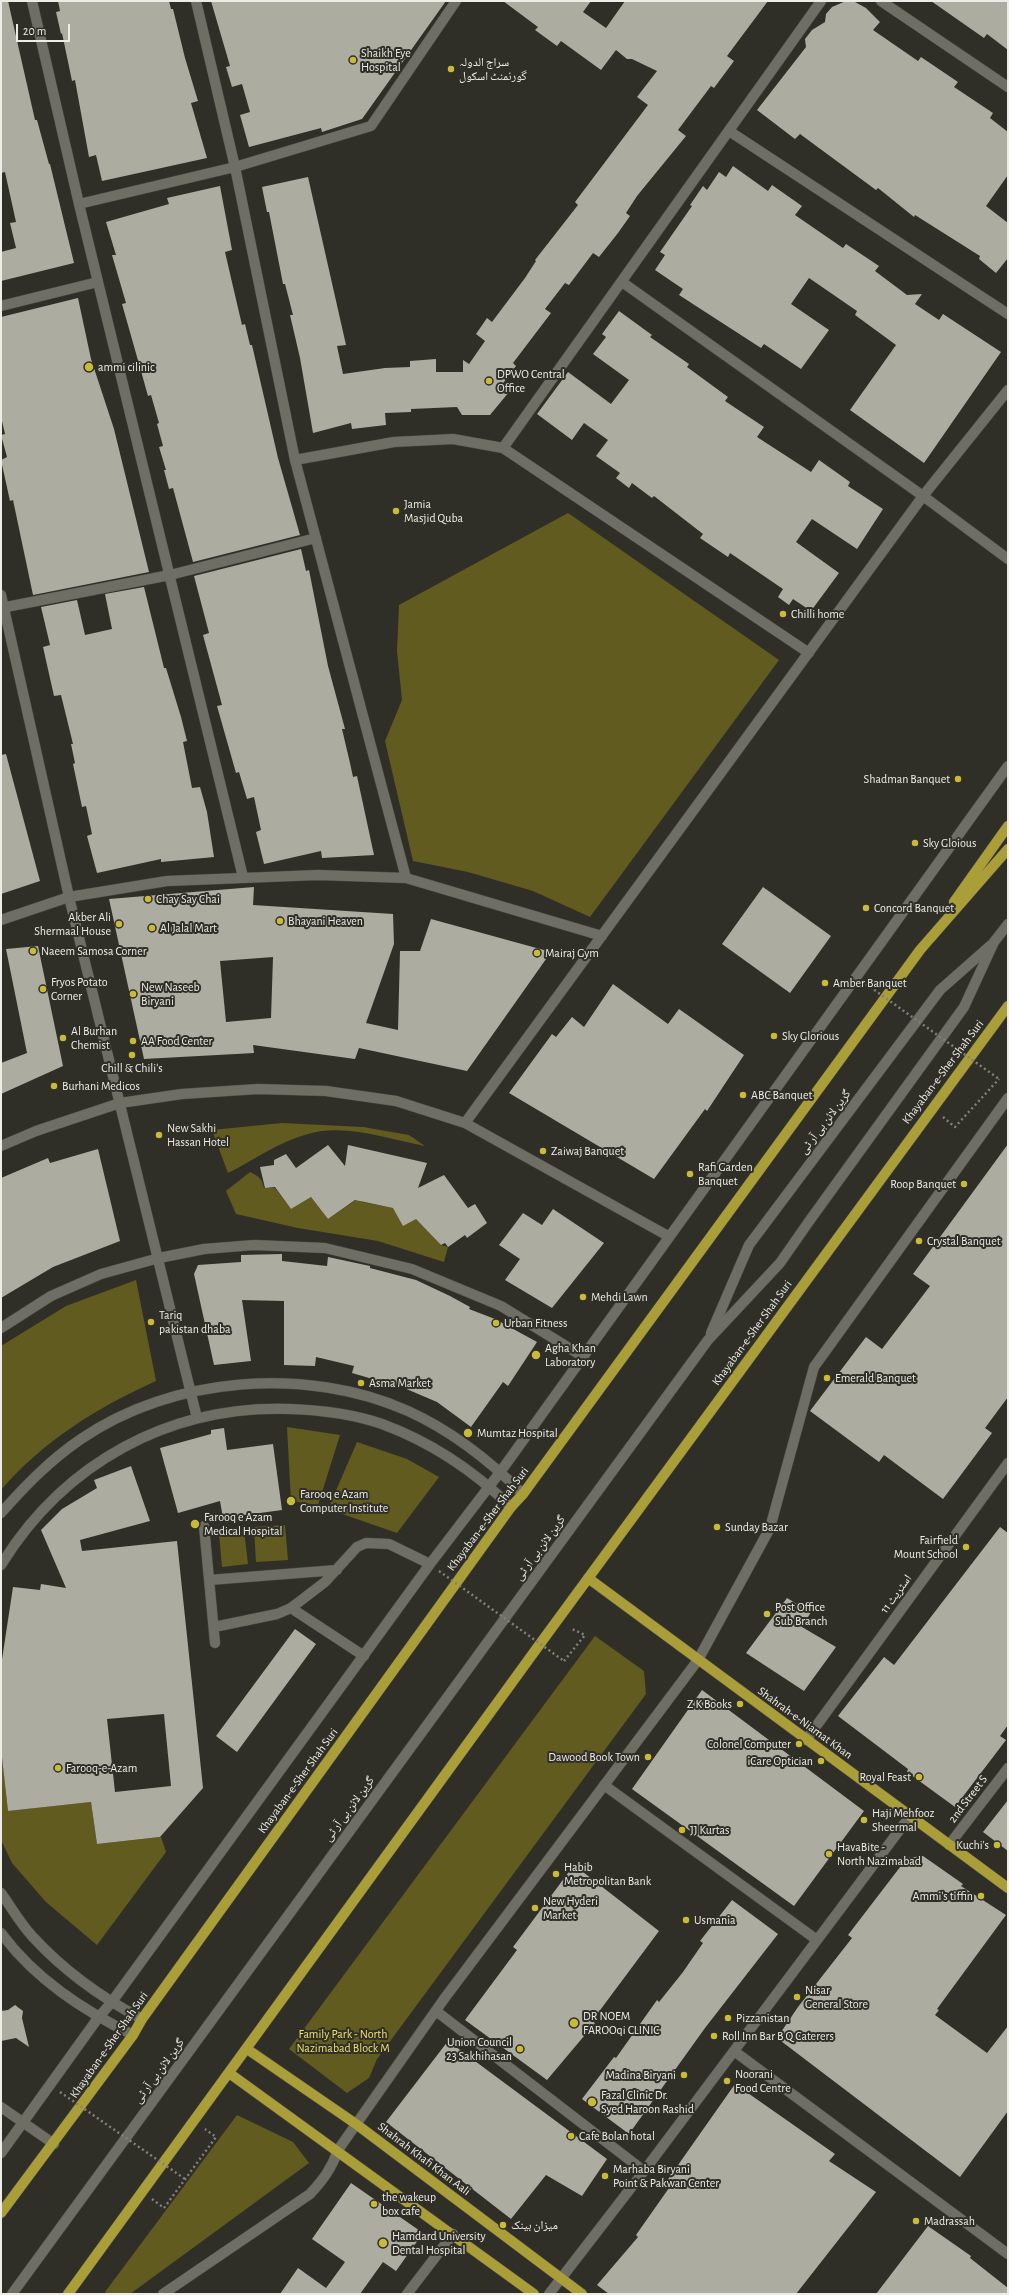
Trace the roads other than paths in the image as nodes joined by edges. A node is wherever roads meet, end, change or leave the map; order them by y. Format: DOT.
graph roads {
  1 [pos="32,1"];
  2 [pos="196,1"];
  3 [pos="456,1"];
  4 [pos="821,1"];
  5 [pos="881,1"];
  6 [pos="1008,87"];
  7 [pos="729,131"];
  8 [pos="235,167"];
  9 [pos="79,204"];
  10 [pos="98,282"];
  11 [pos="622,282"];
  12 [pos="1,306"];
  13 [pos="1008,314"];
  14 [pos="1008,390"];
  15 [pos="503,448"];
  16 [pos="295,460"];
  17 [pos="923,496"];
  18 [pos="316,538"];
  19 [pos="1008,559"];
  20 [pos="170,575"];
  21 [pos="1,595"];
  22 [pos="2,608"];
  23 [pos="809,653"];
  24 [pos="1008,766"];
  25 [pos="1008,826"];
  26 [pos="1008,849"];
  27 [pos="243,877"];
  28 [pos="406,878"];
  29 [pos="69,897"];
  30 [pos="1,920"];
  31 [pos="1008,924"];
  32 [pos="602,936"];
  33 [pos="994,942"];
  34 [pos="920,950"];
  35 [pos="1007,1007"];
  36 [pos="1008,1098"];
  37 [pos="120,1103"];
  38 [pos="466,1123"];
  39 [pos="1,1146"];
  40 [pos="668,1236"];
  41 [pos="158,1258"];
  42 [pos="1,1328"];
  43 [pos="708,1340"];
  44 [pos="582,1356"];
  45 [pos="190,1392"];
  46 [pos="197,1418"];
  47 [pos="1008,1463"];
  48 [pos="501,1471"];
  49 [pos="489,1486"];
  50 [pos="523,1494"];
  51 [pos="511,1507"];
  52 [pos="1,1513"];
  53 [pos="204,1526"];
  54 [pos="430,1564"];
  55 [pos="1,1565"];
  56 [pos="337,1570"];
  57 [pos="588,1578"];
  58 [pos="209,1580"];
  59 [pos="291,1608"];
  60 [pos="214,1626"];
  61 [pos="215,1643"];
  62 [pos="364,1656"];
  63 [pos="698,1660"];
  64 [pos="806,1740"];
  65 [pos="1008,1768"];
  66 [pos="604,1785"];
  67 [pos="910,1816"];
  68 [pos="949,1845"];
  69 [pos="1008,1888"];
  70 [pos="1,1893"];
  71 [pos="1,1933"];
  72 [pos="817,1940"];
  73 [pos="111,2003"];
  74 [pos="436,2011"];
  75 [pos="98,2018"];
  76 [pos="142,2019"];
  77 [pos="133,2035"];
  78 [pos="247,2049"];
  79 [pos="734,2051"];
  80 [pos="229,2073"];
  81 [pos="1,2107"];
  82 [pos="23,2124"];
  83 [pos="356,2124"];
  84 [pos="54,2144"];
  85 [pos="338,2150"];
  86 [pos="1,2153"];
  87 [pos="644,2171"];
  88 [pos="1,2214"];
  89 [pos="452,2234"];
  90 [pos="1008,2254"];
  91 [pos="561,2278"];
  92 [pos="12,2294"];
  93 [pos="68,2294"];
  94 [pos="163,2294"];
  95 [pos="408,2294"];
  96 [pos="534,2294"];
  97 [pos="548,2294"];
  98 [pos="582,2294"];
  1 -- 9 [label="street"];
  2 -- 8 [label="street"];
  3 -- 8 [label="street"];
  4 -- 7 [label="street"];
  5 -- 6 [label="street"];
  7 -- 11 [label="street"];
  7 -- 13 [label="street"];
  8 -- 9 [label="street"];
  8 -- 16 [label="street"];
  9 -- 10 [label="street"];
  10 -- 12 [label="street"];
  10 -- 20 [label="street"];
  11 -- 15 [label="street"];
  11 -- 17 [label="street"];
  14 -- 17 [label="street"];
  15 -- 16 [label="street"];
  15 -- 23 [label="street"];
  16 -- 18 [label="street"];
  17 -- 19 [label="street"];
  17 -- 23 [label="street"];
  18 -- 20 [label="street"];
  18 -- 28 [label="street"];
  20 -- 22 [label="street"];
  20 -- 27 [label="street"];
  21 -- 22 [label="street"];
  22 -- 29 [label="street"];
  23 -- 32 [label="street"];
  24 -- 40 [label="street"];
  25 -- 34 [label="main road"];
  26 -- 34 [label="main road, Khayaban-e-Sher Shah Suri"];
  27 -- 28 [label="street"];
  27 -- 29 [label="street"];
  28 -- 32 [label="street"];
  29 -- 30 [label="street"];
  29 -- 37 [label="street"];
  31 -- 33 [label="street, گرین لائن بی آر ٹی"];
  32 -- 38 [label="street"];
  33 -- 43 [label="street, گرین لائن بی آر ٹی"];
  33 -- 43 [label="street, گرین لائن بی آر ٹی"];
  34 -- 50 [label="main road, Khayaban-e-Sher Shah Suri"];
  35 -- 57 [label="main road, Khayaban-e-Sher Shah Suri"];
  36 -- 63 [label="street"];
  37 -- 38 [label="street"];
  37 -- 39 [label="street"];
  37 -- 41 [label="street"];
  38 -- 40 [label="street"];
  40 -- 44 [label="street"];
  41 -- 42 [label="street"];
  41 -- 44 [label="street"];
  41 -- 45 [label="street"];
  43 -- 92 [label="street, گرین لائن بی آر ٹی"];
  44 -- 48 [label="street"];
  45 -- 46 [label="street"];
  45 -- 48 [label="street"];
  45 -- 52 [label="street"];
  46 -- 49 [label="street"];
  46 -- 55 [label="street"];
  47 -- 64 [label="street, اسٹریٹ 11"];
  48 -- 49 [label="street"];
  48 -- 50 [label="street"];
  49 -- 51 [label="street"];
  49 -- 54 [label="street"];
  50 -- 51 [label="main road, Khayaban-e-Sher Shah Suri"];
  51 -- 76 [label="main road, Khayaban-e-Sher Shah Suri"];
  53 -- 58 [label="street"];
  54 -- 56 [label="street"];
  54 -- 62 [label="street"];
  56 -- 58 [label="street"];
  56 -- 59 [label="street"];
  57 -- 63 [label="main road, Shahrah-e-Niamat Khan"];
  57 -- 78 [label="main road, Khayaban-e-Sher Shah Suri"];
  58 -- 60 [label="street"];
  59 -- 60 [label="street"];
  59 -- 62 [label="street"];
  60 -- 61 [label="street"];
  62 -- 73 [label="street"];
  63 -- 64 [label="main road, Shahrah-e-Niamat Khan"];
  63 -- 66 [label="street"];
  64 -- 67 [label="main road, Shahrah-e-Niamat Khan"];
  65 -- 68 [label="street, 2nd Street S"];
  66 -- 72 [label="street"];
  66 -- 74 [label="street"];
  67 -- 68 [label="main road, Shahrah-e-Niamat Khan"];
  67 -- 72 [label="street"];
  68 -- 69 [label="main road, Shahrah-e-Niamat Khan"];
  70 -- 73 [label="street"];
  71 -- 75 [label="street"];
  72 -- 79 [label="street"];
  73 -- 75 [label="street"];
  73 -- 76 [label="street"];
  74 -- 83 [label="street"];
  74 -- 87 [label="street"];
  75 -- 77 [label="street"];
  75 -- 82 [label="street"];
  76 -- 77 [label="main road, Khayaban-e-Sher Shah Suri"];
  77 -- 84 [label="main road, Khayaban-e-Sher Shah Suri"];
  78 -- 80 [label="main road, Khayaban-e-Sher Shah Suri"];
  78 -- 83 [label="main road, Shahrah Khafi Khan Aali"];
  79 -- 87 [label="street"];
  79 -- 90 [label="street"];
  80 -- 85 [label="main road"];
  80 -- 93 [label="main road, Khayaban-e-Sher Shah Suri"];
  81 -- 82 [label="street"];
  82 -- 84 [label="street"];
  82 -- 86 [label="street"];
  83 -- 85 [label="street"];
  83 -- 91 [label="main road, Shahrah Khafi Khan Aali"];
  84 -- 88 [label="main road, Khayaban-e-Sher Shah Suri"];
  85 -- 89 [label="main road"];
  85 -- 94 [label="street"];
  87 -- 91 [label="street"];
  89 -- 95 [label="street"];
  89 -- 96 [label="main road"];
  91 -- 97 [label="street"];
  91 -- 98 [label="main road, Shahrah Khafi Khan Aali"];
}
